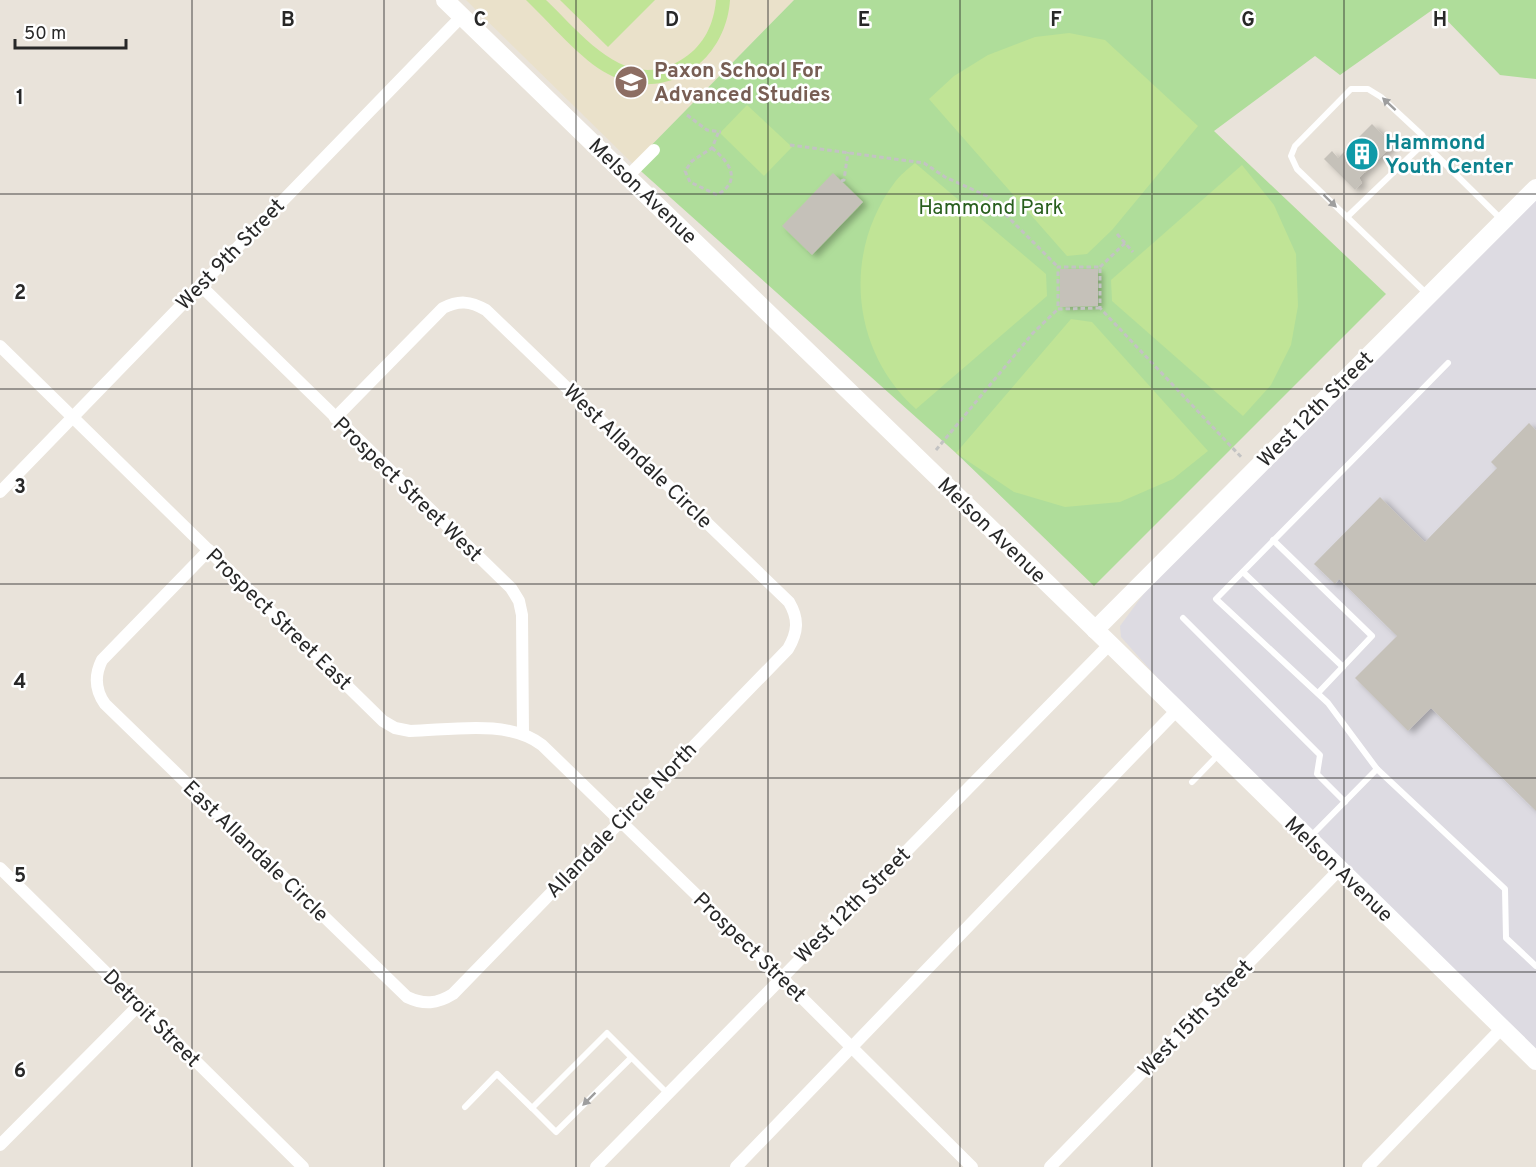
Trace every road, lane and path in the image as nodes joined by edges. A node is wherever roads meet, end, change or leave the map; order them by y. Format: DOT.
graph roads {
  1 [pos="446,0"];
  2 [pos="462,16"];
  3 [pos="687,115"];
  4 [pos="1426,141"];
  5 [pos="790,145"];
  6 [pos="712,148"];
  7 [pos="654,150"];
  8 [pos="848,152"];
  9 [pos="627,177"];
  10 [pos="841,181"];
  11 [pos="1536,188"];
  12 [pos="1347,217"];
  13 [pos="1503,221"];
  14 [pos="1117,234"];
  15 [pos="1125,243"];
  16 [pos="1133,252"];
  17 [pos="1058,267"];
  18 [pos="1100,267"];
  19 [pos="200,285"];
  20 [pos="1428,296"];
  21 [pos="1100,308"];
  22 [pos="1058,309"];
  23 [pos="0,346"];
  24 [pos="1448,363"];
  25 [pos="72,418"];
  26 [pos="335,418"];
  27 [pos="936,450"];
  28 [pos="1243,459"];
  29 [pos="0,492"];
  30 [pos="1273,540"];
  31 [pos="209,550"];
  32 [pos="1243,572"];
  33 [pos="1183,618"];
  34 [pos="797,625"];
  35 [pos="1095,630"];
  36 [pos="1110,644"];
  37 [pos="1343,667"];
  38 [pos="1318,693"];
  39 [pos="1177,710"];
  40 [pos="523,734"];
  41 [pos="1221,753"];
  42 [pos="1377,769"];
  43 [pos="1192,782"];
  44 [pos="1345,802"];
  45 [pos="620,822"];
  46 [pos="1309,839"];
  47 [pos="0,868"];
  48 [pos="1340,869"];
  49 [pos="1536,966"];
  50 [pos="781,977"];
  51 [pos="431,1003"];
  52 [pos="139,1005"];
  53 [pos="1502,1028"];
  54 [pos="851,1047"];
  55 [pos="631,1058"];
  56 [pos="1536,1061"];
  57 [pos="668,1093"];
  58 [pos="465,1107"];
  59 [pos="532,1108"];
  60 [pos="0,1145"];
  61 [pos="300,1166"];
  62 [pos="596,1167"];
  63 [pos="736,1167"];
  64 [pos="972,1167"];
  65 [pos="1050,1167"];
  66 [pos="1368,1167"];
  1 -- 2 [label="street, Melson Avenue"];
  2 -- 9 [label="street, Melson Avenue"];
  2 -- 19 [label="street, West 9th Street"];
  3 -- 6 [label="path"];
  4 -- 12 [label="lane"];
  4 -- 12 [label="lane, one-way"];
  4 -- 13 [label="lane"];
  5 -- 8 [label="path"];
  6 -- 6 [label="path"];
  7 -- 9 [label="street"];
  8 -- 10 [label="path"];
  8 -- 17 [label="path"];
  9 -- 35 [label="street, Melson Avenue"];
  11 -- 13 [label="street, West 12th Street"];
  12 -- 20 [label="lane"];
  13 -- 20 [label="street, West 12th Street"];
  14 -- 15 [label="path"];
  15 -- 16 [label="path"];
  15 -- 18 [label="path"];
  17 -- 18 [label="path"];
  17 -- 22 [label="path"];
  18 -- 21 [label="path"];
  19 -- 25 [label="street, West 9th Street"];
  19 -- 26 [label="street, Prospect Street West"];
  20 -- 35 [label="street, West 12th Street"];
  21 -- 22 [label="path"];
  21 -- 28 [label="path"];
  22 -- 27 [label="path"];
  23 -- 25 [label="street"];
  24 -- 30 [label="lane"];
  25 -- 29 [label="street, West 9th Street"];
  25 -- 31 [label="street, Prospect Street East"];
  26 -- 34 [label="street, West Allandale Circle"];
  26 -- 40 [label="street, Prospect Street West"];
  30 -- 32 [label="lane"];
  30 -- 37 [label="lane"];
  31 -- 40 [label="street, Prospect Street East"];
  31 -- 51 [label="street, East Allandale Circle"];
  32 -- 37 [label="lane"];
  32 -- 38 [label="lane"];
  33 -- 44 [label="lane"];
  34 -- 45 [label="street, Allandale Circle North"];
  35 -- 36 [label="street, Melson Avenue"];
  36 -- 39 [label="street, Melson Avenue"];
  36 -- 50 [label="street, West 12th Street"];
  37 -- 38 [label="lane"];
  38 -- 42 [label="lane"];
  39 -- 41 [label="street, Melson Avenue"];
  39 -- 54 [label="street"];
  40 -- 45 [label="street, Prospect Street"];
  41 -- 43 [label="lane"];
  41 -- 46 [label="street, Melson Avenue"];
  42 -- 44 [label="lane"];
  42 -- 49 [label="lane"];
  44 -- 46 [label="lane"];
  45 -- 50 [label="street, Prospect Street"];
  45 -- 51 [label="street, Allandale Circle North"];
  46 -- 48 [label="street, Melson Avenue"];
  47 -- 52 [label="street, Detroit Street"];
  48 -- 53 [label="street, Melson Avenue"];
  48 -- 65 [label="street, West 15th Street"];
  50 -- 54 [label="street, Prospect Street"];
  50 -- 57 [label="street, West 12th Street"];
  52 -- 60 [label="street"];
  52 -- 61 [label="street, Detroit Street"];
  53 -- 56 [label="street, Melson Avenue"];
  53 -- 66 [label="street"];
  54 -- 63 [label="street"];
  54 -- 64 [label="street, Prospect Street"];
  55 -- 57 [label="lane"];
  55 -- 59 [label="lane, one-way"];
  55 -- 59 [label="lane"];
  57 -- 62 [label="street, West 12th Street"];
  58 -- 59 [label="lane"];
}
